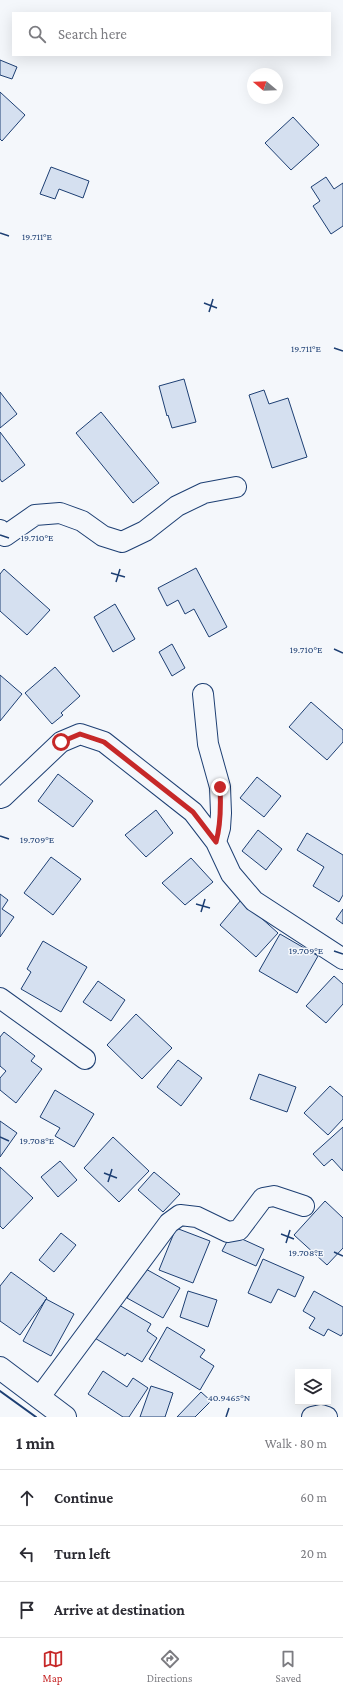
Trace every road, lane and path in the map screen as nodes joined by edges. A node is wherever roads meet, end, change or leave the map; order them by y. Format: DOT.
graph roads {
  1 [pos="236,487"];
  2 [pos="2,537"];
  3 [pos="203,694"];
  4 [pos="0,798"];
  5 [pos="216,842"];
  6 [pos="343,959"];
  7 [pos="0,998"];
  8 [pos="85,1059"];
  9 [pos="304,1206"];
  10 [pos="0,1368"];
  11 [pos="39,1398"];
  12 [pos="65,1417"];
  13 [pos="312,1417"];
  14 [pos="327,1417"];
  1 -- 2 [label="street"];
  3 -- 5 [label="street"];
  4 -- 5 [label="street"];
  5 -- 6 [label="street"];
  7 -- 8 [label="street"];
  9 -- 11 [label="street"];
  10 -- 11 [label="main road"];
  11 -- 12 [label="main road"];
  13 -- 14 [label="street"];
}
